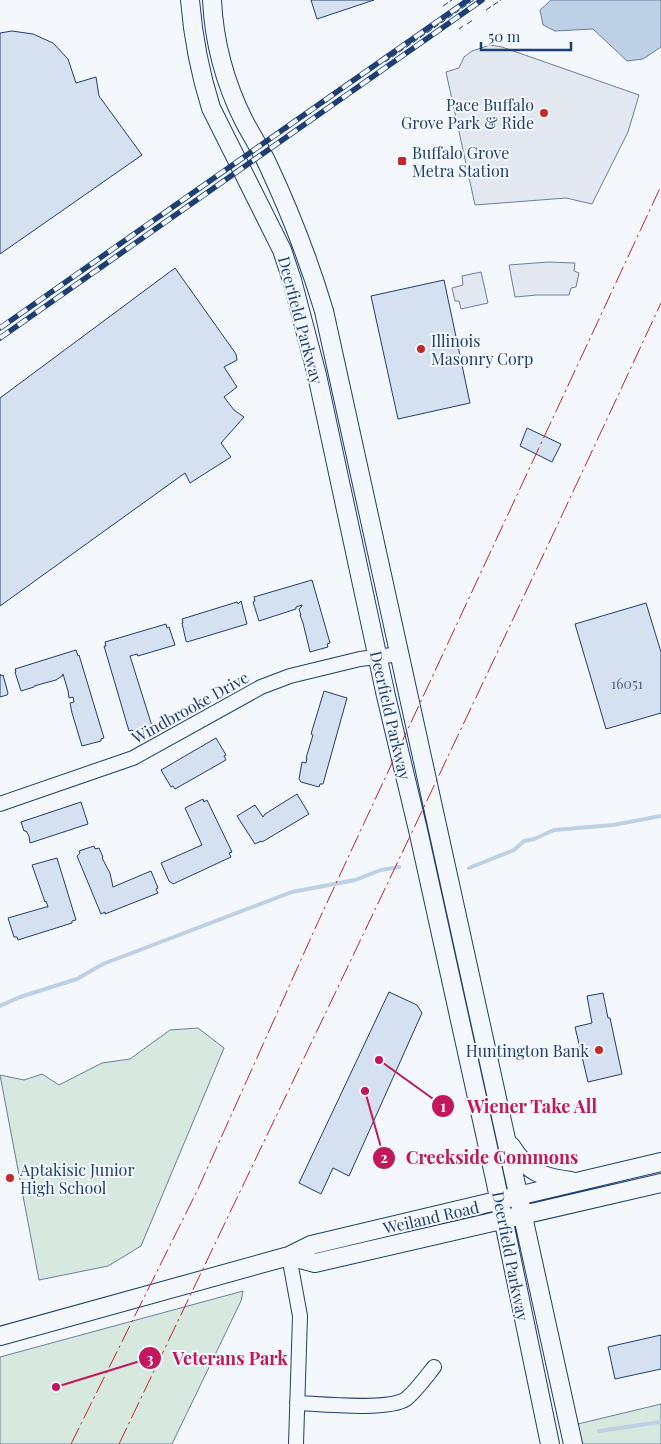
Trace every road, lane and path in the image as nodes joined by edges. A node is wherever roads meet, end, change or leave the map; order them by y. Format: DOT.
graph roads {
  1 [pos="190,0"];
  2 [pos="212,0"];
  3 [pos="400,654"];
  4 [pos="378,657"];
  5 [pos="0,804"];
  6 [pos="506,1137"];
  7 [pos="661,1162"];
  8 [pos="579,1182"];
  9 [pos="661,1183"];
  10 [pos="519,1197"];
  11 [pos="500,1201"];
  12 [pos="523,1215"];
  13 [pos="503,1219"];
  14 [pos="289,1256"];
  15 [pos="0,1336"];
  16 [pos="434,1367"];
  17 [pos="298,1403"];
  18 [pos="296,1444"];
  19 [pos="550,1444"];
  20 [pos="573,1444"];
  1 -- 4 [label="main road, Deerfield Parkway"];
  2 -- 3 [label="main road, Deerfield Parkway"];
  3 -- 4 [label="street, Windbrooke Drive"];
  3 -- 6 [label="main road, Deerfield Parkway"];
  4 -- 5 [label="street, Windbrooke Drive"];
  4 -- 11 [label="main road, Deerfield Parkway"];
  6 -- 8 [label="main road"];
  6 -- 10 [label="main road, Deerfield Parkway"];
  7 -- 8 [label="main road, Weiland Road"];
  8 -- 10 [label="main road, Weiland Road"];
  9 -- 12 [label="main road, Weiland Road"];
  10 -- 11 [label="main road, Weiland Road"];
  10 -- 12 [label="main road, Deerfield Parkway"];
  11 -- 13 [label="main road, Deerfield Parkway"];
  11 -- 14 [label="main road, Weiland Road"];
  12 -- 13 [label="main road, Weiland Road"];
  12 -- 20 [label="main road, Deerfield Parkway"];
  13 -- 14 [label="main road, Weiland Road"];
  13 -- 19 [label="main road, Deerfield Parkway"];
  14 -- 15 [label="main road, Weiland Road"];
  14 -- 17 [label="street"];
  16 -- 17 [label="street"];
  17 -- 18 [label="street"];
}
